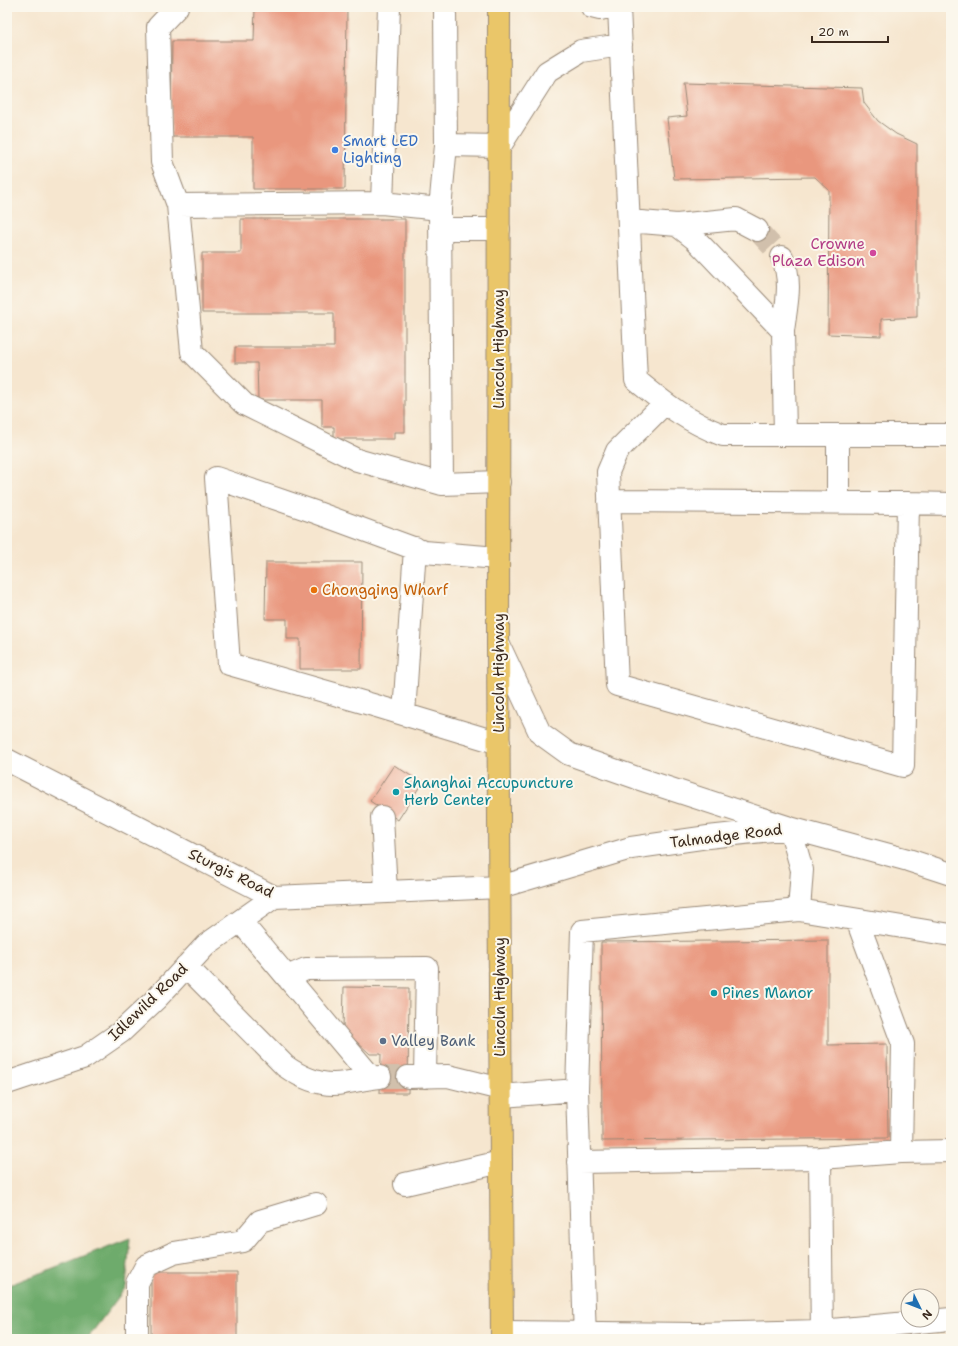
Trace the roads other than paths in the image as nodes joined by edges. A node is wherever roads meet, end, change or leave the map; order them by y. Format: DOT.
graph roads {
  1 [pos="177,7"];
  2 [pos="389,7"];
  3 [pos="445,7"];
  4 [pos="499,7"];
  5 [pos="592,7"];
  6 [pos="608,7"];
  7 [pos="619,7"];
  8 [pos="621,45"];
  9 [pos="446,145"];
  10 [pos="500,146"];
  11 [pos="382,203"];
  12 [pos="178,205"];
  13 [pos="440,219"];
  14 [pos="629,221"];
  15 [pos="677,225"];
  16 [pos="499,229"];
  17 [pos="757,230"];
  18 [pos="782,256"];
  19 [pos="783,331"];
  20 [pos="664,404"];
  21 [pos="951,434"];
  22 [pos="785,435"];
  23 [pos="838,435"];
  24 [pos="499,482"];
  25 [pos="442,484"];
  26 [pos="609,502"];
  27 [pos="838,502"];
  28 [pos="908,503"];
  29 [pos="951,504"];
  30 [pos="415,548"];
  31 [pos="498,558"];
  32 [pos="498,643"];
  33 [pos="404,714"];
  34 [pos="499,743"];
  35 [pos="7,760"];
  36 [pos="382,817"];
  37 [pos="790,828"];
  38 [pos="951,874"];
  39 [pos="500,887"];
  40 [pos="386,892"];
  41 [pos="274,897"];
  42 [pos="799,910"];
  43 [pos="857,920"];
  44 [pos="240,921"];
  45 [pos="951,935"];
  46 [pos="186,966"];
  47 [pos="287,977"];
  48 [pos="7,1083"];
  49 [pos="577,1090"];
  50 [pos="501,1092"];
  51 [pos="951,1151"];
  52 [pos="901,1152"];
  53 [pos="820,1158"];
  54 [pos="501,1162"];
  55 [pos="579,1162"];
  56 [pos="405,1184"];
  57 [pos="316,1204"];
  58 [pos="951,1319"];
  59 [pos="502,1335"];
  60 [pos="822,1335"];
  61 [pos="585,1336"];
  62 [pos="137,1339"];
  1 -- 12 [label="street"];
  2 -- 11 [label="street"];
  3 -- 9 [label="street"];
  4 -- 10 [label="main road, Lincoln Highway"];
  5 -- 6 [label="street"];
  7 -- 8 [label="street"];
  8 -- 10 [label="street"];
  8 -- 14 [label="street"];
  9 -- 10 [label="street"];
  9 -- 13 [label="street"];
  10 -- 16 [label="main road, Lincoln Highway"];
  11 -- 12 [label="street"];
  11 -- 13 [label="street"];
  12 -- 25 [label="street"];
  13 -- 16 [label="street"];
  13 -- 25 [label="street"];
  14 -- 15 [label="street"];
  14 -- 20 [label="street"];
  15 -- 17 [label="street"];
  15 -- 19 [label="street"];
  16 -- 24 [label="main road, Lincoln Highway"];
  18 -- 19 [label="street"];
  19 -- 22 [label="street"];
  20 -- 22 [label="street"];
  20 -- 26 [label="street"];
  21 -- 23 [label="street"];
  22 -- 23 [label="street"];
  23 -- 27 [label="street"];
  24 -- 25 [label="street"];
  24 -- 31 [label="main road, Lincoln Highway"];
  26 -- 27 [label="street"];
  26 -- 28 [label="street"];
  27 -- 28 [label="street"];
  28 -- 29 [label="street"];
  30 -- 31 [label="street"];
  30 -- 33 [label="street"];
  30 -- 33 [label="street"];
  31 -- 32 [label="main road, Lincoln Highway"];
  32 -- 34 [label="main road, Lincoln Highway"];
  32 -- 37 [label="street"];
  33 -- 34 [label="street"];
  34 -- 39 [label="main road, Lincoln Highway"];
  35 -- 41 [label="street, Sturgis Road"];
  36 -- 40 [label="street"];
  37 -- 38 [label="street, Talmadge Road"];
  37 -- 39 [label="street, Talmadge Road"];
  37 -- 42 [label="street"];
  39 -- 40 [label="street, Sturgis Road"];
  39 -- 50 [label="main road, Lincoln Highway"];
  40 -- 41 [label="street, Sturgis Road"];
  41 -- 44 [label="street, Idlewild Road"];
  42 -- 43 [label="street"];
  42 -- 49 [label="street"];
  43 -- 45 [label="street"];
  43 -- 52 [label="street"];
  44 -- 46 [label="street, Idlewild Road"];
  44 -- 47 [label="street"];
  46 -- 47 [label="street"];
  46 -- 48 [label="street, Idlewild Road"];
  47 -- 50 [label="street"];
  49 -- 50 [label="street"];
  49 -- 55 [label="street"];
  50 -- 54 [label="main road, Lincoln Highway"];
  51 -- 52 [label="street"];
  52 -- 53 [label="street"];
  53 -- 55 [label="street"];
  53 -- 60 [label="street"];
  54 -- 56 [label="street"];
  54 -- 59 [label="main road, Lincoln Highway"];
  55 -- 61 [label="street"];
  57 -- 62 [label="street"];
  58 -- 60 [label="street"];
  59 -- 61 [label="street"];
  60 -- 61 [label="street"];
}
